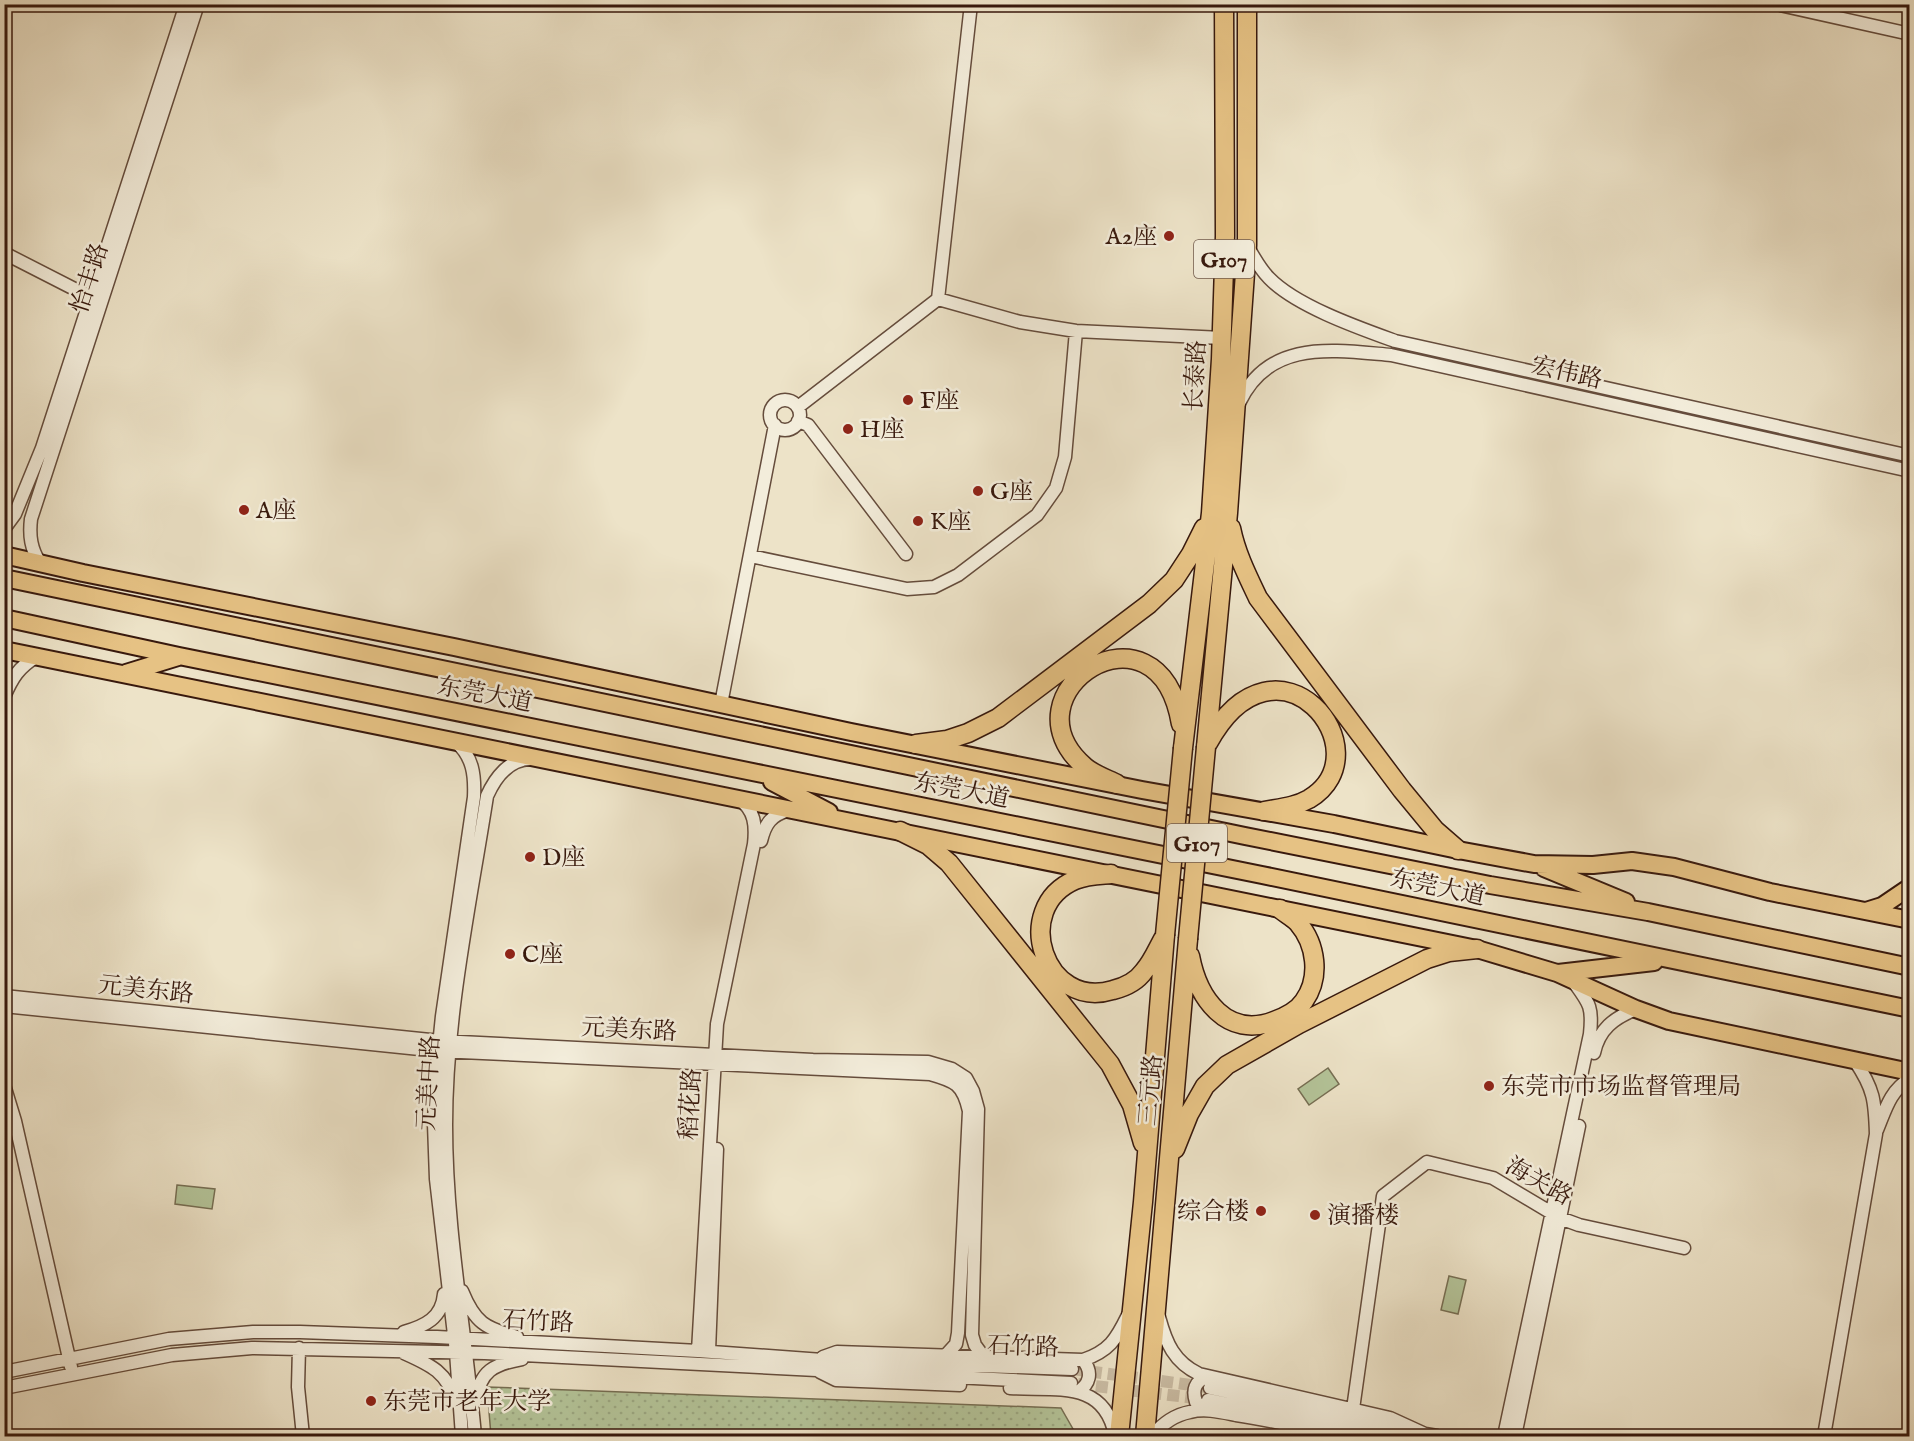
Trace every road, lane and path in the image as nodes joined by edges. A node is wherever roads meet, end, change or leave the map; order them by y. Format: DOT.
graph roads {
  1 [pos="186,4"];
  2 [pos="198,4"];
  3 [pos="971,4"];
  4 [pos="1224,4"];
  5 [pos="1247,4"];
  6 [pos="1776,4"];
  7 [pos="1910,34"];
  8 [pos="1247,245"];
  9 [pos="4,253"];
  10 [pos="938,299"];
  11 [pos="97,301"];
  12 [pos="1076,331"];
  13 [pos="1222,338"];
  14 [pos="798,407"];
  15 [pos="1236,410"];
  16 [pos="798,421"];
  17 [pos="775,426"];
  18 [pos="1910,456"];
  19 [pos="1910,471"];
  20 [pos="1219,513"];
  21 [pos="4,529"];
  22 [pos="906,554"];
  23 [pos="4,555"];
  24 [pos="750,556"];
  25 [pos="40,563"];
  26 [pos="4,578"];
  27 [pos="4,618"];
  28 [pos="4,650"];
  29 [pos="179,656"];
  30 [pos="36,657"];
  31 [pos="122,674"];
  32 [pos="4,697"];
  33 [pos="721,704"];
  34 [pos="851,732"];
  35 [pos="762,737"];
  36 [pos="456,742"];
  37 [pos="916,744"];
  38 [pos="1206,747"];
  39 [pos="1184,748"];
  40 [pos="533,758"];
  41 [pos="756,773"];
  42 [pos="1117,784"];
  43 [pos="738,798"];
  44 [pos="790,809"];
  45 [pos="1264,811"];
  46 [pos="846,821"];
  47 [pos="900,831"];
  48 [pos="1458,850"];
  49 [pos="1534,864"];
  50 [pos="1111,874"];
  51 [pos="1910,887"];
  52 [pos="1280,909"];
  53 [pos="1866,911"];
  54 [pos="1648,912"];
  55 [pos="1910,920"];
  56 [pos="1166,935"];
  57 [pos="1188,939"];
  58 [pos="1477,949"];
  59 [pos="1671,961"];
  60 [pos="1910,967"];
  61 [pos="1557,973"];
  62 [pos="1573,980"];
  63 [pos="4,996"];
  64 [pos="4,1006"];
  65 [pos="1636,1009"];
  66 [pos="1910,1009"];
  67 [pos="445,1046"];
  68 [pos="718,1059"];
  69 [pos="1855,1061"];
  70 [pos="1910,1072"];
  71 [pos="1910,1079"];
  72 [pos="4,1085"];
  73 [pos="10,1122"];
  74 [pos="1876,1134"];
  75 [pos="1147,1161"];
  76 [pos="1168,1167"];
  77 [pos="1556,1216"];
  78 [pos="1684,1248"];
  79 [pos="451,1277"];
  80 [pos="1156,1302"];
  81 [pos="1131,1309"];
  82 [pos="395,1335"];
  83 [pos="459,1338"];
  84 [pos="535,1342"];
  85 [pos="299,1348"];
  86 [pos="397,1350"];
  87 [pos="704,1351"];
  88 [pos="461,1352"];
  89 [pos="946,1355"];
  90 [pos="983,1356"];
  91 [pos="536,1357"];
  92 [pos="819,1358"];
  93 [pos="69,1359"];
  94 [pos="1083,1360"];
  95 [pos="1072,1369"];
  96 [pos="4,1372"];
  97 [pos="72,1374"];
  98 [pos="4,1388"];
  99 [pos="1074,1388"];
  100 [pos="1208,1394"];
  101 [pos="1353,1409"];
  102 [pos="467,1420"];
  103 [pos="1431,1435"];
  104 [pos="303,1437"];
  105 [pos="462,1437"];
  106 [pos="475,1437"];
  107 [pos="1117,1437"];
  108 [pos="1145,1437"];
  109 [pos="1152,1437"];
  110 [pos="1340,1437"];
  111 [pos="1383,1437"];
  112 [pos="1504,1437"];
  113 [pos="1515,1437"];
  114 [pos="1824,1437"];
  1 -- 11 [label="street, 怡丰路"];
  2 -- 11 [label="street, 怡丰路"];
  3 -- 10 [label="street"];
  4 -- 13 [label="highway, 长泰路 / G107"];
  5 -- 8 [label="highway, 长泰路 / G107"];
  6 -- 7 [label="street"];
  8 -- 15 [label="highway, 长泰路 / G107"];
  8 -- 18 [label="street, 宏伟路"];
  9 -- 11 [label="street"];
  10 -- 12 [label="street"];
  10 -- 14 [label="street"];
  11 -- 21 [label="street, 怡丰路"];
  11 -- 25 [label="street, 怡丰路"];
  12 -- 13 [label="street"];
  12 -- 24 [label="street"];
  13 -- 20 [label="highway, 长泰路 / G107"];
  14 -- 16 [label="street"];
  14 -- 17 [label="street"];
  15 -- 19 [label="street, 宏伟路"];
  15 -- 20 [label="highway, 长泰路 / G107"];
  16 -- 17 [label="street"];
  16 -- 22 [label="street"];
  17 -- 24 [label="street"];
  20 -- 37 [label="highway"];
  20 -- 38 [label="highway, 长泰路 / G107"];
  20 -- 39 [label="highway, 长泰路 / G107"];
  20 -- 48 [label="highway"];
  23 -- 25 [label="main road"];
  24 -- 33 [label="street"];
  25 -- 33 [label="main road"];
  26 -- 35 [label="main road, 东莞大道"];
  27 -- 29 [label="main road, 东莞大道"];
  28 -- 30 [label="main road"];
  29 -- 31 [label="main road"];
  29 -- 41 [label="main road, 东莞大道"];
  30 -- 31 [label="main road"];
  30 -- 32 [label="street"];
  31 -- 36 [label="main road"];
  33 -- 34 [label="main road"];
  34 -- 35 [label="main road"];
  34 -- 37 [label="main road"];
  35 -- 54 [label="main road, 东莞大道"];
  36 -- 40 [label="main road"];
  36 -- 67 [label="street, 元美中路"];
  37 -- 42 [label="main road"];
  38 -- 45 [label="highway"];
  38 -- 57 [label="highway, 三元路 / G107, bridge"];
  39 -- 42 [label="highway"];
  39 -- 56 [label="highway, 三元路 / G107, bridge"];
  40 -- 43 [label="main road"];
  40 -- 67 [label="street, 元美中路"];
  41 -- 46 [label="main road"];
  41 -- 59 [label="main road, 东莞大道"];
  42 -- 45 [label="main road"];
  43 -- 44 [label="main road"];
  43 -- 68 [label="street, 稻花路"];
  44 -- 46 [label="main road"];
  44 -- 68 [label="street, 稻花路"];
  45 -- 48 [label="main road"];
  46 -- 47 [label="main road"];
  47 -- 50 [label="main road"];
  47 -- 75 [label="highway"];
  48 -- 49 [label="main road"];
  49 -- 53 [label="main road"];
  49 -- 54 [label="main road"];
  50 -- 52 [label="main road"];
  50 -- 56 [label="highway"];
  51 -- 53 [label="main road"];
  52 -- 57 [label="highway"];
  52 -- 58 [label="main road"];
  53 -- 55 [label="main road"];
  54 -- 60 [label="main road, 东莞大道"];
  56 -- 75 [label="highway, 三元路 / G107"];
  57 -- 76 [label="highway, 三元路 / G107"];
  58 -- 61 [label="main road"];
  58 -- 76 [label="highway"];
  59 -- 61 [label="main road"];
  59 -- 66 [label="main road, 东莞大道"];
  61 -- 62 [label="main road"];
  62 -- 65 [label="main road"];
  62 -- 77 [label="street"];
  63 -- 67 [label="street, 元美东路"];
  64 -- 67 [label="street, 元美东路"];
  65 -- 69 [label="main road"];
  65 -- 77 [label="street"];
  67 -- 68 [label="street, 元美东路"];
  67 -- 79 [label="street, 元美中路"];
  68 -- 87 [label="street, 稻花路"];
  68 -- 89 [label="street, 元美东路"];
  68 -- 90 [label="street, 元美东路"];
  69 -- 70 [label="main road"];
  69 -- 74 [label="street"];
  71 -- 74 [label="street"];
  72 -- 73 [label="street"];
  73 -- 93 [label="street"];
  74 -- 114 [label="street"];
  75 -- 81 [label="highway, 三元路 / G107"];
  76 -- 80 [label="highway, 三元路 / G107"];
  77 -- 78 [label="street, 海关路"];
  77 -- 101 [label="street, 海关路"];
  77 -- 112 [label="street"];
  77 -- 113 [label="street"];
  79 -- 82 [label="street"];
  79 -- 83 [label="street, 元美中路"];
  79 -- 84 [label="street"];
  80 -- 100 [label="street"];
  80 -- 108 [label="highway, 三元路 / G107"];
  81 -- 94 [label="street"];
  81 -- 107 [label="highway, 三元路 / G107"];
  82 -- 83 [label="street, 石竹路"];
  82 -- 93 [label="street, 石竹路"];
  83 -- 84 [label="street, 石竹路"];
  83 -- 88 [label="street, 元美中路"];
  84 -- 87 [label="street, 石竹路"];
  85 -- 86 [label="street, 石竹路"];
  85 -- 97 [label="street, 石竹路"];
  85 -- 104 [label="street"];
  86 -- 88 [label="street, 石竹路"];
  86 -- 102 [label="street"];
  87 -- 92 [label="street, 石竹路"];
  88 -- 91 [label="street, 石竹路"];
  88 -- 102 [label="street, 元美中路"];
  89 -- 90 [label="street"];
  89 -- 92 [label="street"];
  90 -- 94 [label="street"];
  91 -- 99 [label="street, 石竹路"];
  91 -- 102 [label="street"];
  92 -- 95 [label="street, 石竹路"];
  93 -- 96 [label="street, 石竹路"];
  93 -- 97 [label="street"];
  94 -- 99 [label="street"];
  97 -- 98 [label="street, 石竹路"];
  99 -- 107 [label="street"];
  100 -- 101 [label="street"];
  100 -- 103 [label="street"];
  100 -- 109 [label="street"];
  100 -- 110 [label="street"];
  100 -- 111 [label="street"];
  101 -- 103 [label="street"];
  102 -- 105 [label="street, 元美中路"];
  102 -- 106 [label="street, 元美中路"];
}
